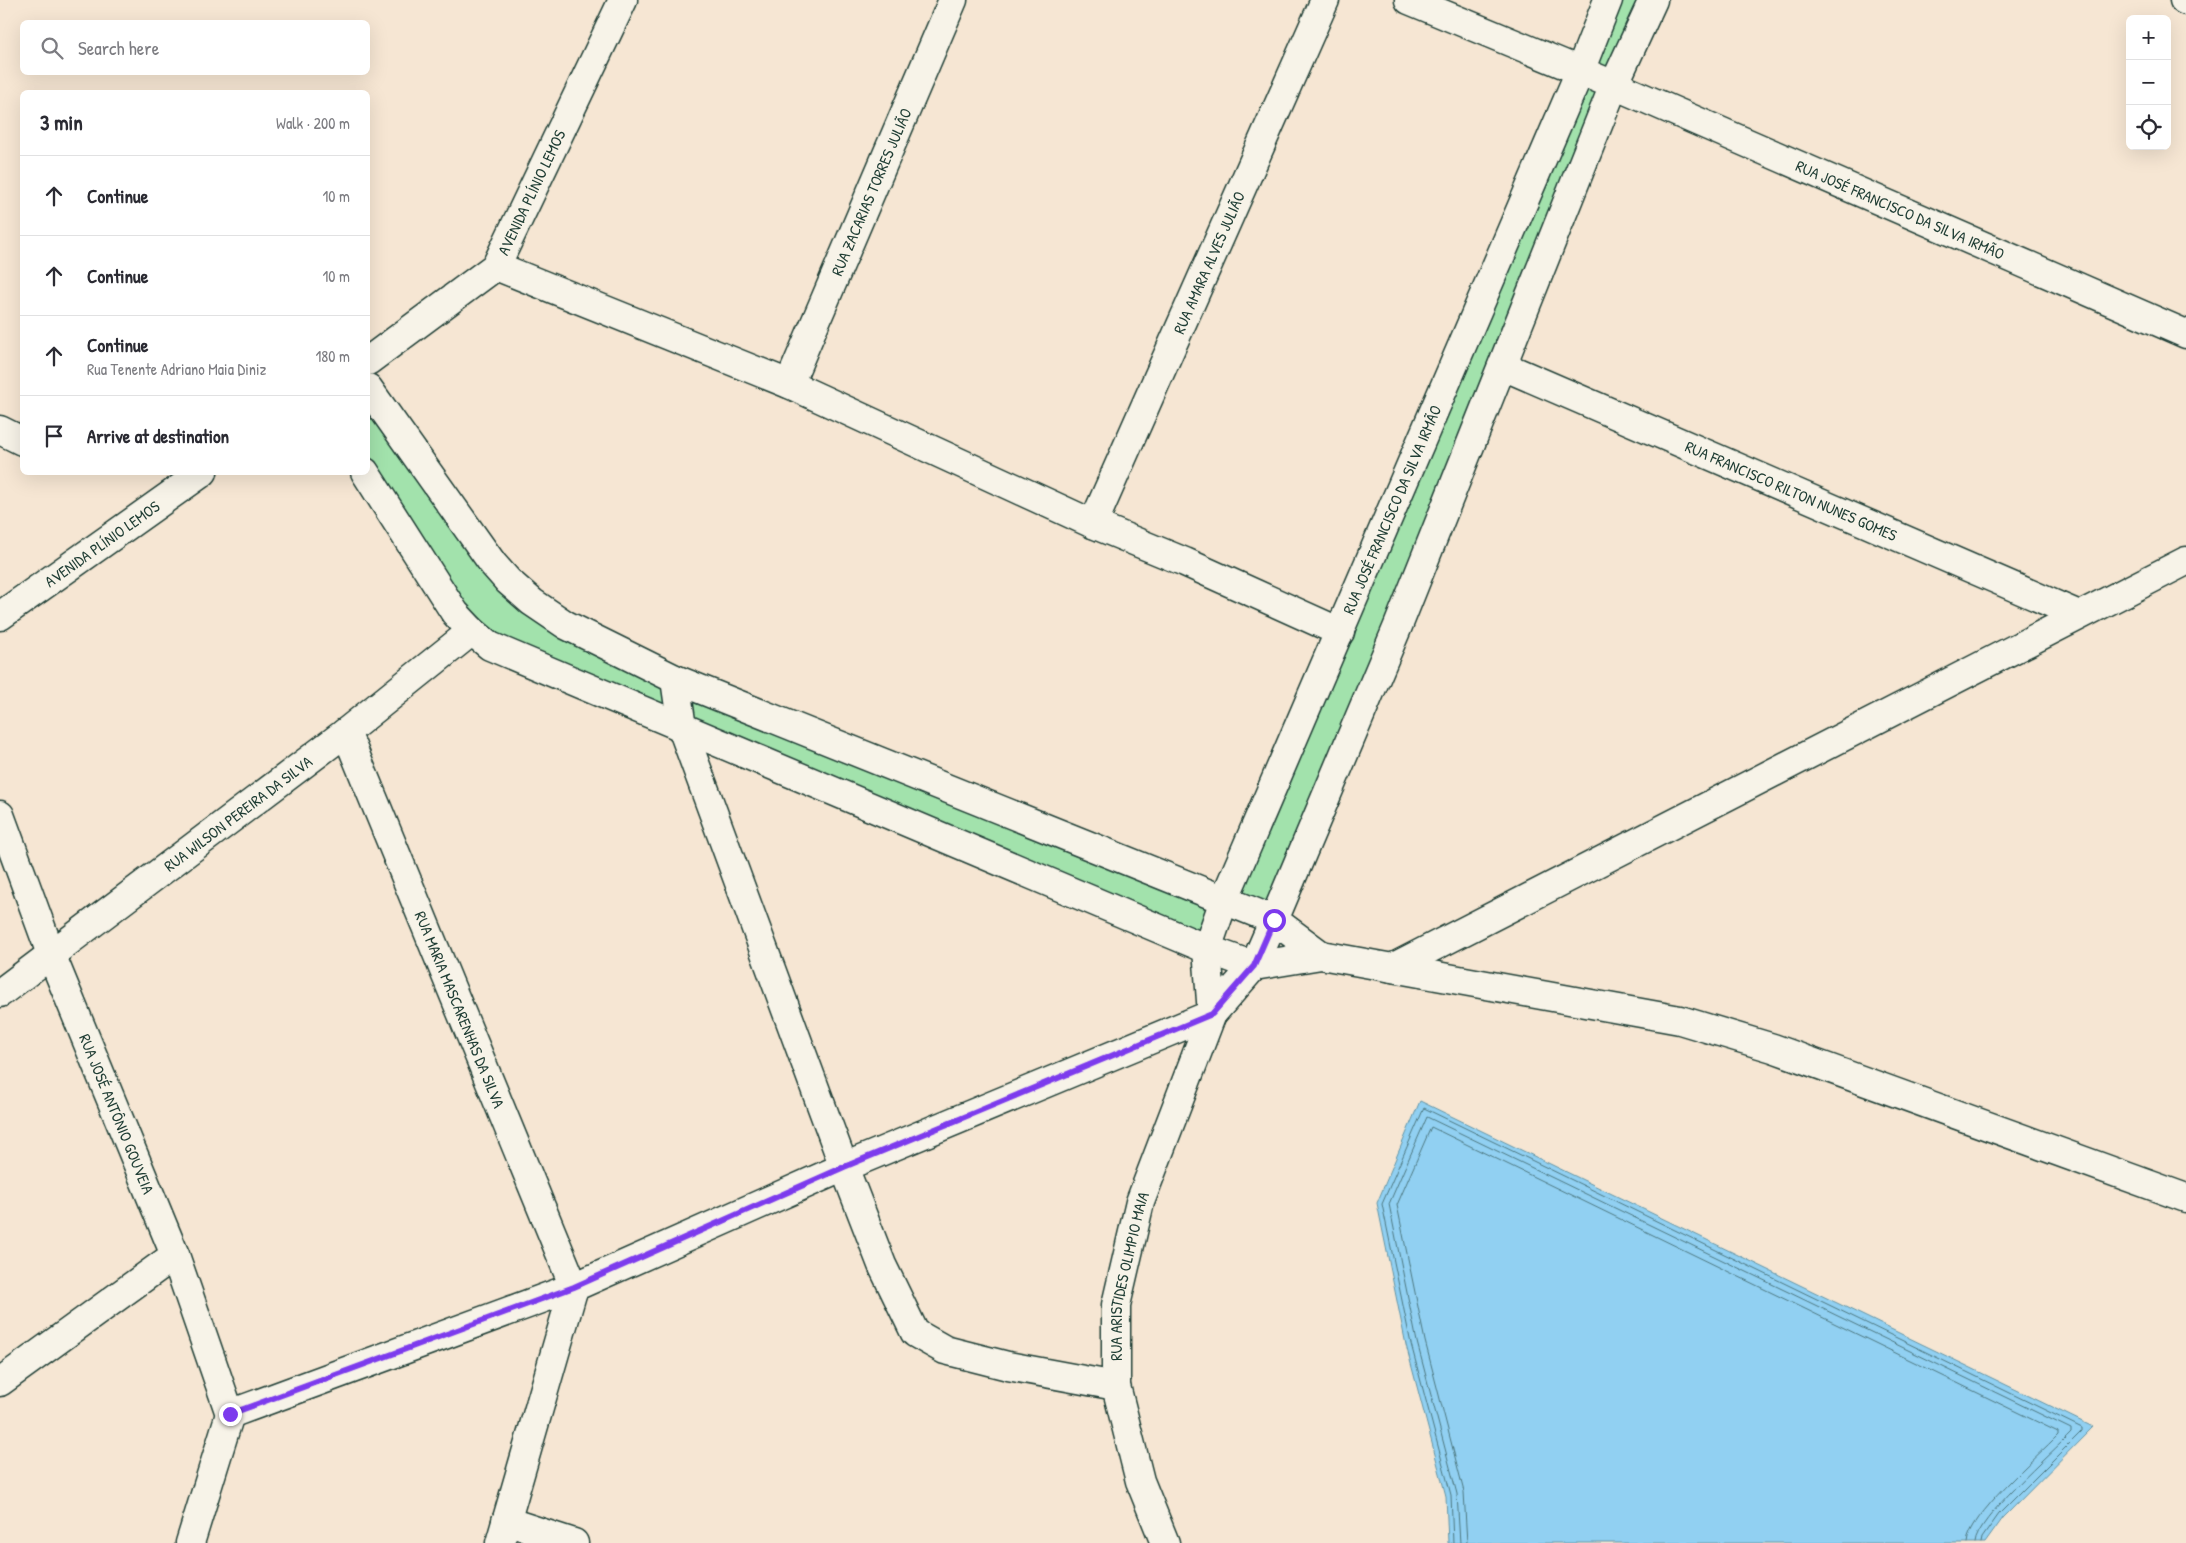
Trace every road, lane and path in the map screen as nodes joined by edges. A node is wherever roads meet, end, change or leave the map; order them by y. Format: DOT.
graph roads {
  1 [pos="623,0"];
  2 [pos="953,0"];
  3 [pos="1325,0"];
  4 [pos="1409,0"];
  5 [pos="1608,0"];
  6 [pos="1653,0"];
  7 [pos="1580,71"];
  8 [pos="1614,85"];
  9 [pos="496,266"];
  10 [pos="2186,334"];
  11 [pos="370,360"];
  12 [pos="1503,366"];
  13 [pos="789,384"];
  14 [pos="370,391"];
  15 [pos="0,430"];
  16 [pos="20,440"];
  17 [pos="199,475"];
  18 [pos="367,475"];
  19 [pos="1093,524"];
  20 [pos="2186,561"];
  21 [pos="2079,615"];
  22 [pos="0,616"];
  23 [pos="472,631"];
  24 [pos="1340,632"];
  25 [pos="675,680"];
  26 [pos="682,728"];
  27 [pos="346,732"];
  28 [pos="0,815"];
  29 [pos="1224,900"];
  30 [pos="1274,920"];
  31 [pos="1207,949"];
  32 [pos="51,954"];
  33 [pos="1321,956"];
  34 [pos="1254,966"];
  35 [pos="1392,968"];
  36 [pos="0,993"];
  37 [pos="1212,1014"];
  38 [pos="844,1167"];
  39 [pos="2186,1198"];
  40 [pos="174,1255"];
  41 [pos="574,1287"];
  42 [pos="0,1382"];
  43 [pos="1116,1386"];
  44 [pos="230,1414"];
  45 [pos="503,1532"];
  46 [pos="190,1543"];
  47 [pos="574,1543"];
  48 [pos="1165,1543"];
  1 -- 9 [label="street, AVENIDA PLÍNIO LEMOS"];
  2 -- 13 [label="street, RUA ZACARIAS TORRES JULIÃO"];
  3 -- 19 [label="street, RUA AMARA ALVES JULIÃO"];
  4 -- 7 [label="street, RUA JOSÉ FRANCISCO DA SILVA IRMÃO"];
  5 -- 7 [label="street, RUA JOSÉ FRANCISCO DA SILVA IRMÃO"];
  6 -- 8 [label="street"];
  7 -- 8 [label="street, RUA JOSÉ FRANCISCO DA SILVA IRMÃO"];
  7 -- 24 [label="street, RUA JOSÉ FRANCISCO DA SILVA IRMÃO"];
  8 -- 10 [label="street, RUA JOSÉ FRANCISCO DA SILVA IRMÃO"];
  8 -- 12 [label="street"];
  9 -- 11 [label="street, AVENIDA PLÍNIO LEMOS"];
  9 -- 13 [label="street"];
  12 -- 21 [label="street, RUA FRANCISCO RILTON NUNES GOMES"];
  12 -- 30 [label="street"];
  13 -- 19 [label="street"];
  14 -- 25 [label="street"];
  15 -- 16 [label="street"];
  17 -- 22 [label="street, AVENIDA PLÍNIO LEMOS"];
  18 -- 23 [label="street"];
  19 -- 24 [label="street"];
  20 -- 21 [label="street"];
  21 -- 35 [label="street"];
  23 -- 26 [label="street"];
  23 -- 27 [label="street, RUA WILSON PEREIRA DA SILVA"];
  24 -- 29 [label="street, RUA JOSÉ FRANCISCO DA SILVA IRMÃO"];
  25 -- 26 [label="street"];
  25 -- 29 [label="street"];
  26 -- 31 [label="street"];
  26 -- 38 [label="street"];
  27 -- 32 [label="street, RUA WILSON PEREIRA DA SILVA"];
  27 -- 41 [label="street, RUA MARIA MASCARENHAS DA SILVA"];
  28 -- 32 [label="street, RUA JOSÉ ANTÔNIO GOUVEIA"];
  29 -- 30 [label="street"];
  29 -- 31 [label="street, RUA JOSÉ FRANCISCO DA SILVA IRMÃO"];
  30 -- 33 [label="street"];
  30 -- 34 [label="street"];
  31 -- 34 [label="street"];
  31 -- 37 [label="street"];
  32 -- 36 [label="street, RUA WILSON PEREIRA DA SILVA"];
  32 -- 40 [label="street, RUA JOSÉ ANTÔNIO GOUVEIA"];
  33 -- 34 [label="street"];
  33 -- 35 [label="street"];
  34 -- 37 [label="street"];
  35 -- 39 [label="street"];
  37 -- 38 [label="street"];
  37 -- 43 [label="street, RUA ARISTIDES OLIMPIO MAIA"];
  38 -- 41 [label="street"];
  38 -- 43 [label="street"];
  40 -- 42 [label="street"];
  40 -- 44 [label="street, RUA JOSÉ ANTÔNIO GOUVEIA"];
  41 -- 44 [label="street"];
  41 -- 45 [label="street"];
  43 -- 48 [label="street, RUA ARISTIDES OLIMPIO MAIA"];
  44 -- 46 [label="street"];
  45 -- 47 [label="street"];
}
